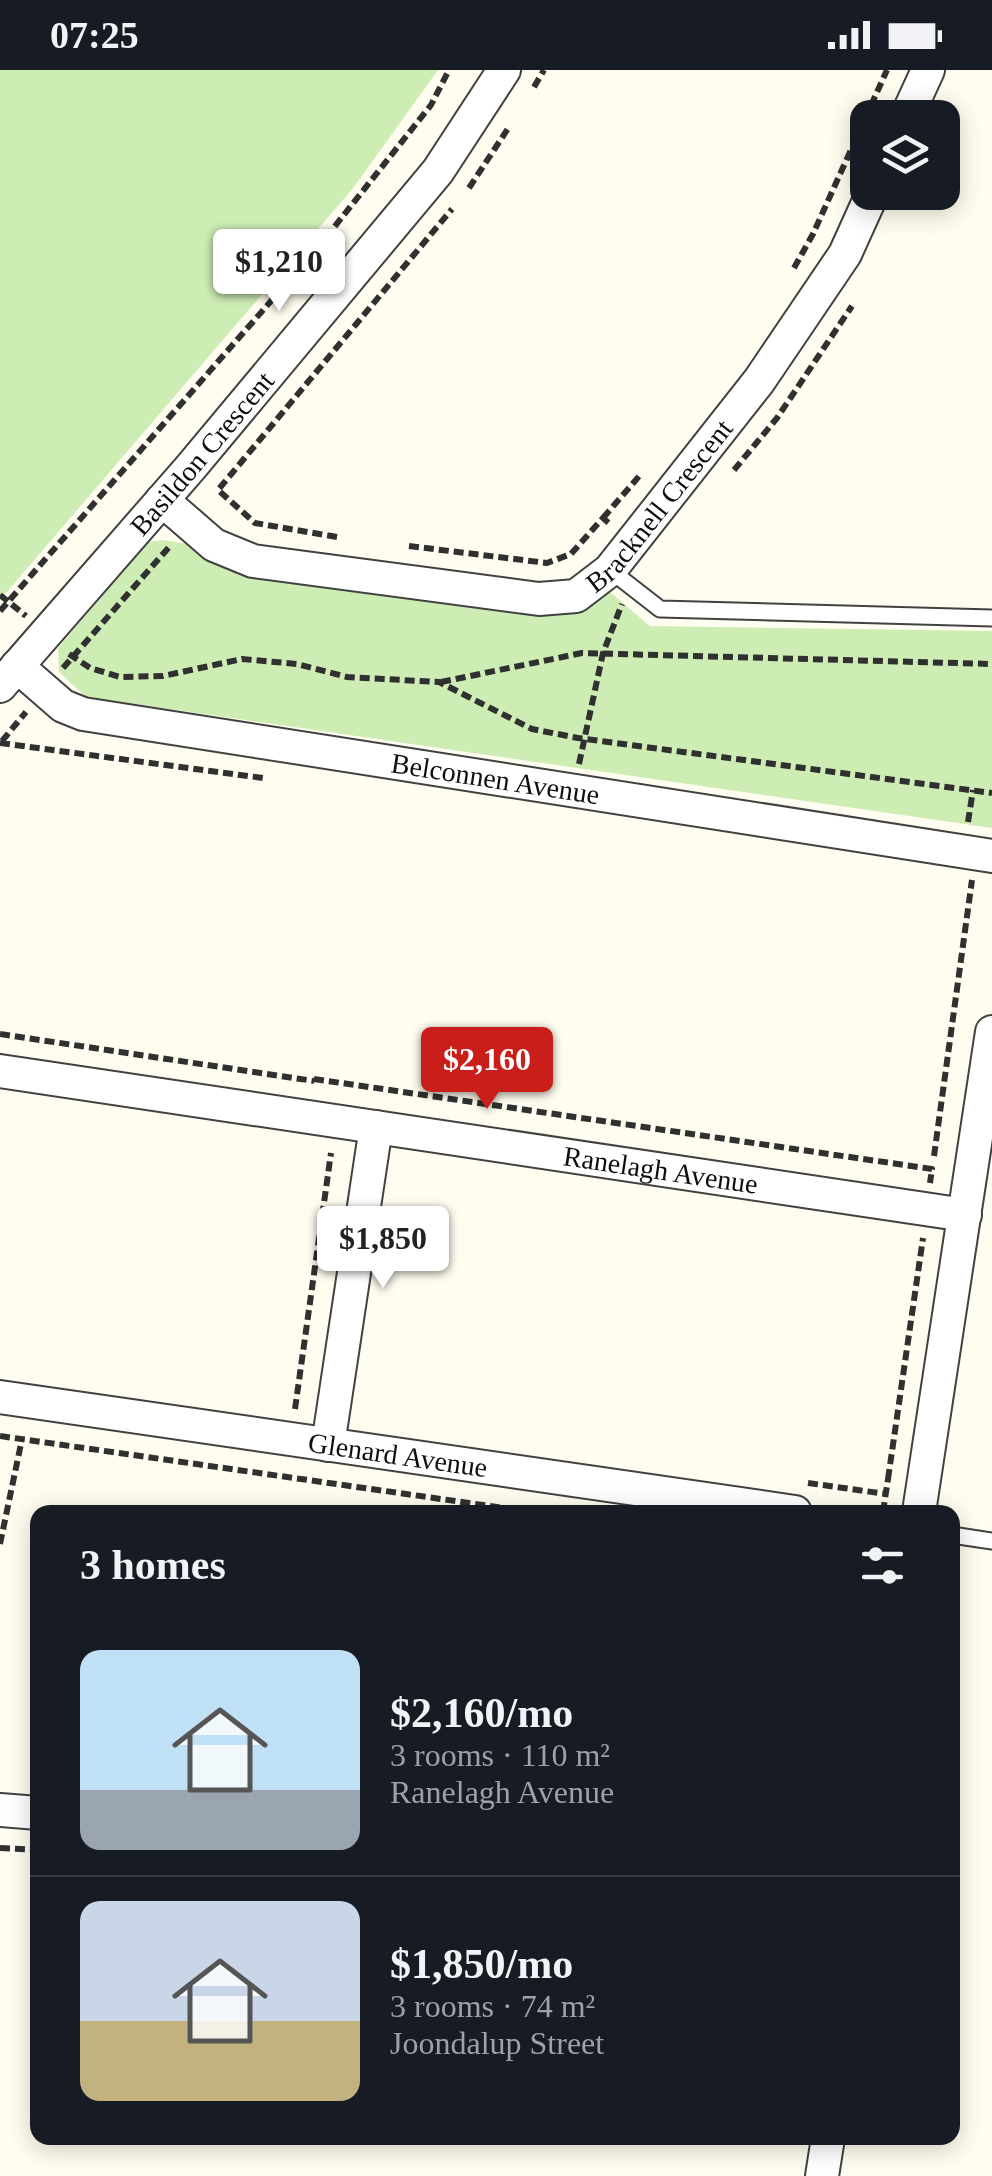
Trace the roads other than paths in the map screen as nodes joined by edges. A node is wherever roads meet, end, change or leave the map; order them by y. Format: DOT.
graph roads {
  1 [pos="504,70"];
  2 [pos="928,70"];
  3 [pos="914,100"];
  4 [pos="864,210"];
  5 [pos="162,500"];
  6 [pos="610,570"];
  7 [pos="992,618"];
  8 [pos="8,676"];
  9 [pos="982,868"];
  10 [pos="992,1032"];
  11 [pos="0,1071"];
  12 [pos="376,1127"];
  13 [pos="964,1215"];
  14 [pos="0,1398"];
  15 [pos="328,1445"];
  16 [pos="746,1505"];
  17 [pos="920,1505"];
  18 [pos="960,1536"];
  19 [pos="992,1541"];
  20 [pos="0,1810"];
  21 [pos="30,1812"];
  22 [pos="827,2145"];
  23 [pos="822,2176"];
  1 -- 5 [label="street, Basildon Crescent"];
  2 -- 3 [label="street"];
  4 -- 6 [label="street, Bracknell Crescent"];
  5 -- 6 [label="street, Bracknell Crescent"];
  5 -- 8 [label="street, Basildon Crescent"];
  6 -- 7 [label="lane"];
  8 -- 9 [label="street, Belconnen Avenue"];
  10 -- 13 [label="street"];
  11 -- 12 [label="street, Ranelagh Avenue"];
  12 -- 13 [label="street, Ranelagh Avenue"];
  12 -- 15 [label="street"];
  13 -- 17 [label="street"];
  14 -- 15 [label="street, Glenard Avenue"];
  15 -- 16 [label="street, Glenard Avenue"];
  18 -- 19 [label="lane"];
  20 -- 21 [label="street"];
  22 -- 23 [label="street"];
}
